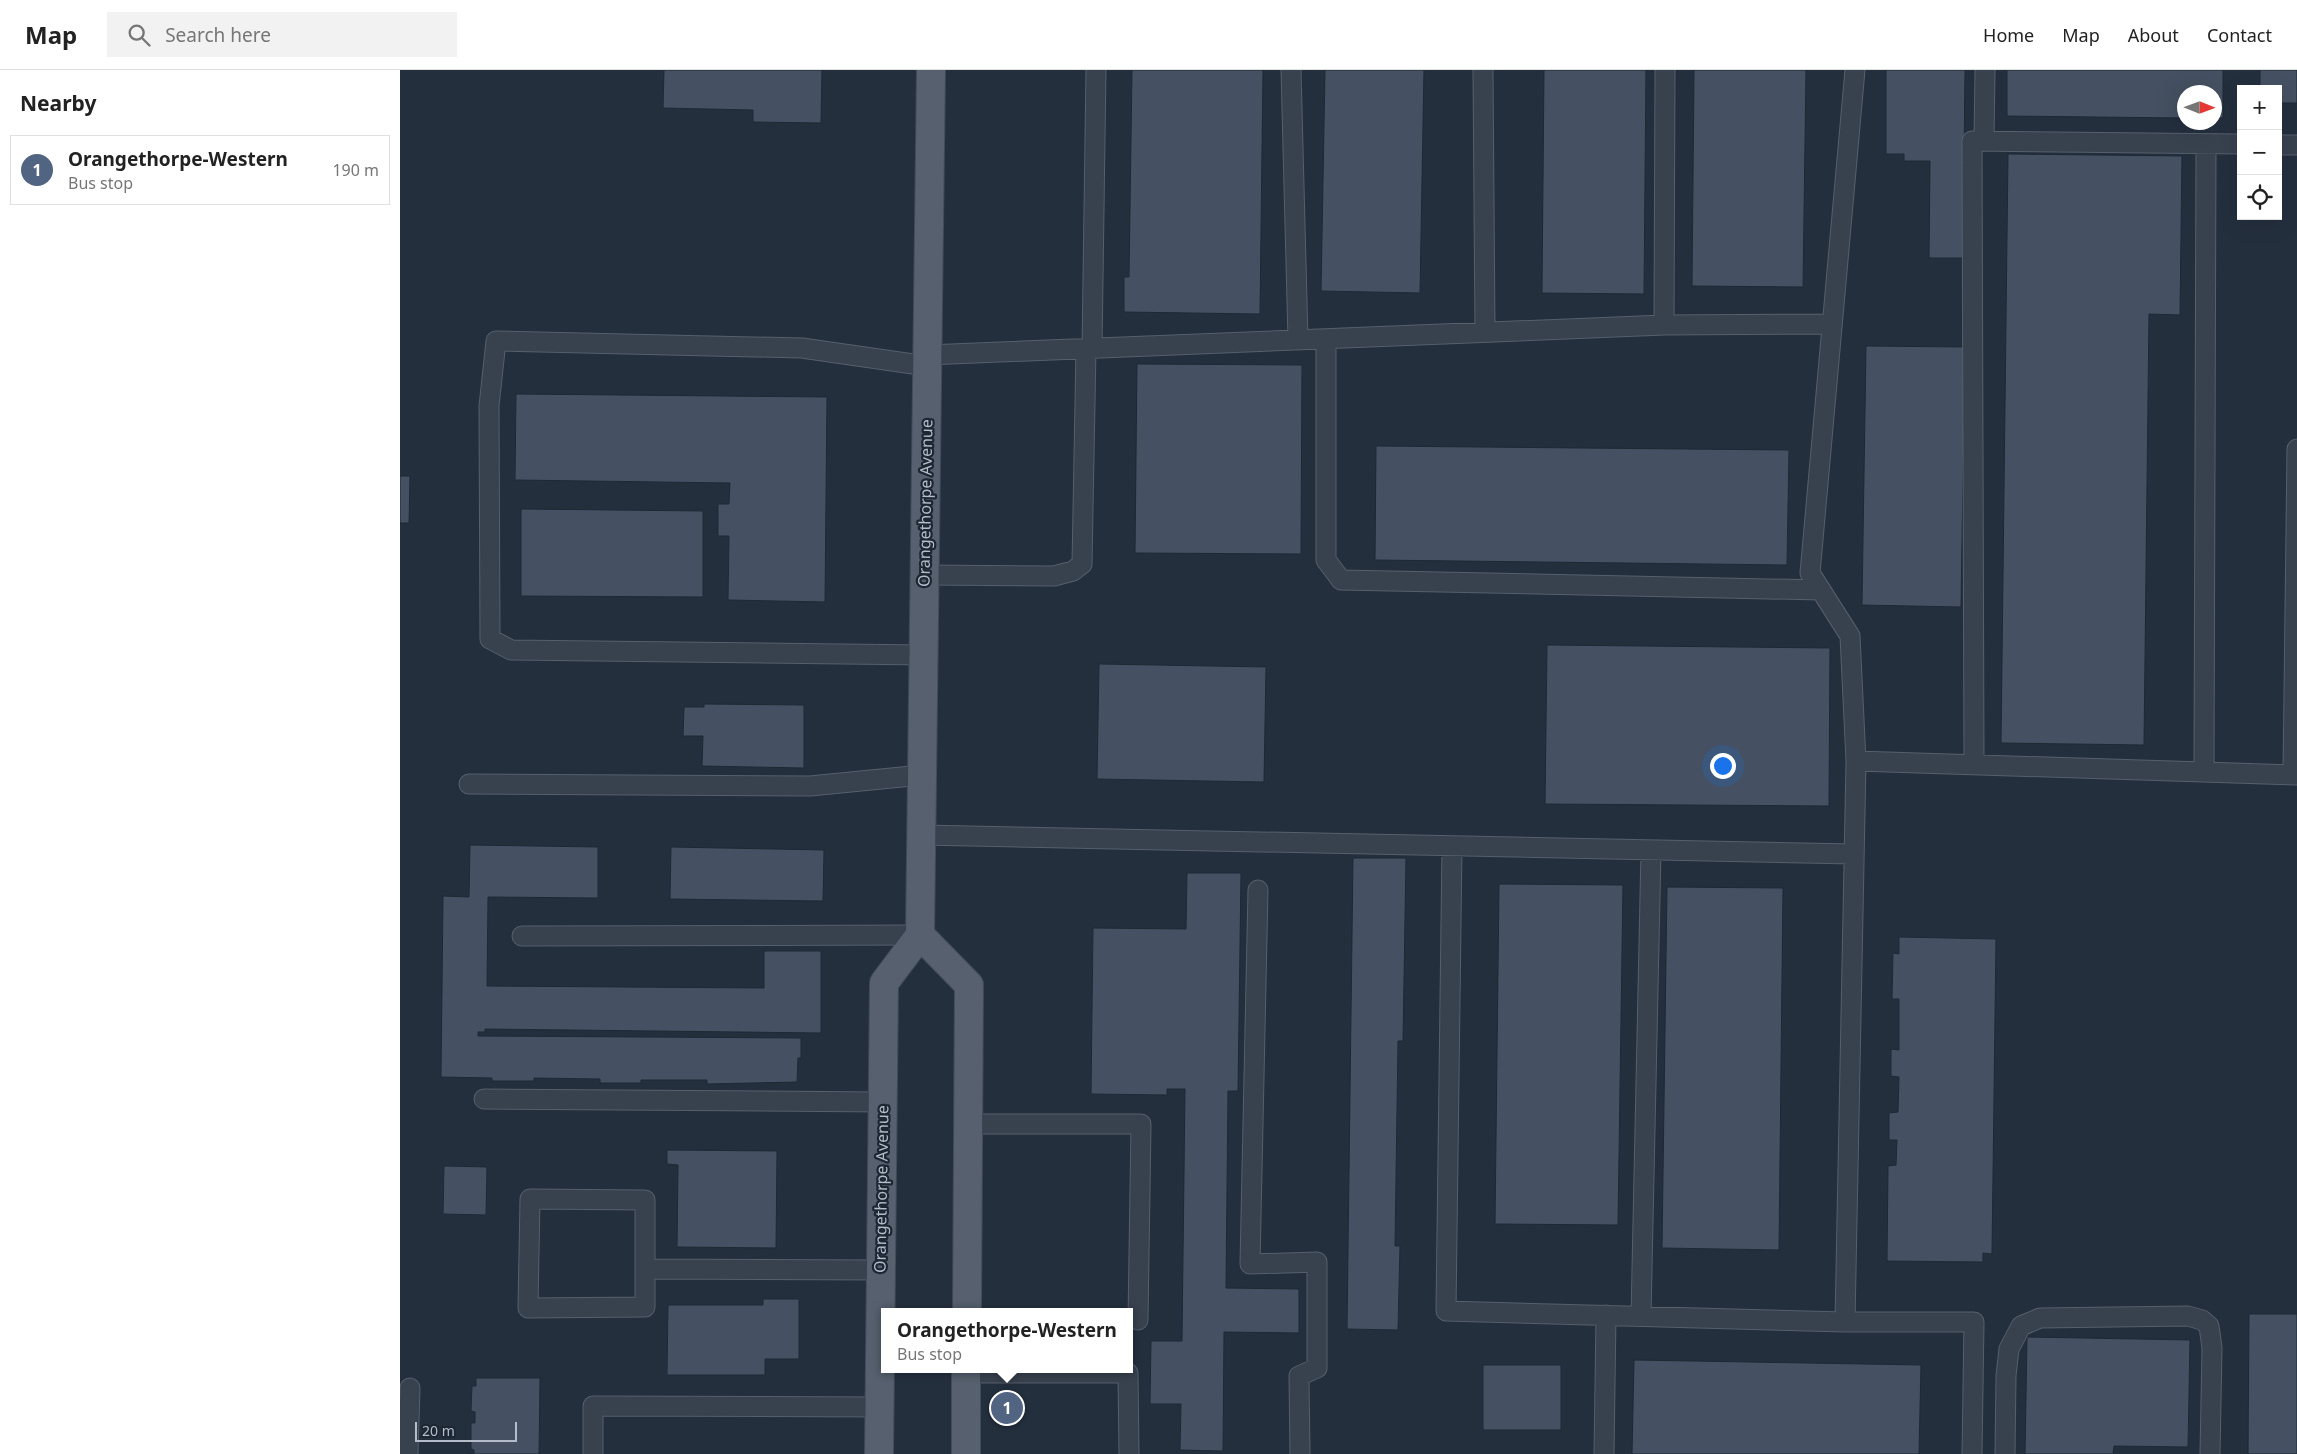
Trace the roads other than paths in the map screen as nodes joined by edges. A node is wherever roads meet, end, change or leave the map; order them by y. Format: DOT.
graph roads {
  1 [pos="931,70"];
  2 [pos="1096,70"];
  3 [pos="1291,70"];
  4 [pos="1484,70"];
  5 [pos="1665,70"];
  6 [pos="1855,70"];
  7 [pos="1984,70"];
  8 [pos="1984,140"];
  9 [pos="2206,144"];
  10 [pos="2237,144"];
  11 [pos="2282,145"];
  12 [pos="2297,145"];
  13 [pos="1832,324"];
  14 [pos="1664,325"];
  15 [pos="1485,332"];
  16 [pos="1326,339"];
  17 [pos="1298,340"];
  18 [pos="1089,349"];
  19 [pos="927,361"];
  20 [pos="2297,449"];
  21 [pos="925,575"];
  22 [pos="1821,590"];
  23 [pos="924,655"];
  24 [pos="1856,761"];
  25 [pos="1974,765"];
  26 [pos="2204,772"];
  27 [pos="922,775"];
  28 [pos="2295,775"];
  29 [pos="469,784"];
  30 [pos="921,835"];
  31 [pos="1452,846"];
  32 [pos="1651,850"];
  33 [pos="1854,854"];
  34 [pos="1258,890"];
  35 [pos="522,936"];
  36 [pos="920,936"];
  37 [pos="484,1099"];
  38 [pos="882,1102"];
  39 [pos="968,1124"];
  40 [pos="645,1269"];
  41 [pos="880,1270"];
  42 [pos="967,1308"];
  43 [pos="1606,1315"];
  44 [pos="1641,1316"];
  45 [pos="1138,1320"];
  46 [pos="1845,1322"];
  47 [pos="966,1373"];
  48 [pos="1074,1373"];
  49 [pos="410,1388"];
  50 [pos="879,1407"];
  51 [pos="408,1454"];
  52 [pos="593,1454"];
  53 [pos="879,1454"];
  54 [pos="966,1454"];
  55 [pos="1129,1454"];
  56 [pos="1300,1454"];
  57 [pos="1604,1454"];
  58 [pos="1972,1454"];
  59 [pos="2005,1454"];
  60 [pos="2210,1454"];
  1 -- 19 [label="main road, Orangethorpe Avenue"];
  2 -- 18 [label="lane"];
  3 -- 17 [label="lane"];
  4 -- 15 [label="lane"];
  5 -- 14 [label="lane"];
  6 -- 13 [label="lane"];
  7 -- 8 [label="lane"];
  8 -- 9 [label="lane"];
  8 -- 25 [label="lane"];
  9 -- 10 [label="lane"];
  9 -- 26 [label="lane"];
  11 -- 12 [label="lane"];
  13 -- 14 [label="lane"];
  13 -- 22 [label="lane"];
  14 -- 15 [label="lane"];
  15 -- 16 [label="lane"];
  16 -- 17 [label="lane"];
  16 -- 22 [label="lane"];
  17 -- 18 [label="lane"];
  18 -- 19 [label="lane"];
  18 -- 21 [label="lane"];
  19 -- 21 [label="main road, Orangethorpe Avenue"];
  19 -- 23 [label="lane"];
  20 -- 28 [label="lane"];
  21 -- 23 [label="main road, Orangethorpe Avenue"];
  22 -- 24 [label="lane"];
  23 -- 27 [label="main road, Orangethorpe Avenue"];
  24 -- 25 [label="lane"];
  24 -- 33 [label="lane"];
  25 -- 26 [label="lane"];
  26 -- 28 [label="lane"];
  27 -- 29 [label="lane"];
  27 -- 30 [label="main road, Orangethorpe Avenue"];
  30 -- 31 [label="lane"];
  30 -- 36 [label="main road, Orangethorpe Avenue"];
  31 -- 32 [label="lane"];
  31 -- 43 [label="lane"];
  32 -- 33 [label="lane"];
  32 -- 44 [label="lane"];
  33 -- 46 [label="lane"];
  34 -- 56 [label="lane"];
  35 -- 36 [label="lane"];
  36 -- 38 [label="main road, Orangethorpe Avenue"];
  36 -- 39 [label="main road"];
  37 -- 38 [label="lane"];
  38 -- 41 [label="main road, Orangethorpe Avenue"];
  39 -- 42 [label="main road"];
  39 -- 45 [label="lane"];
  40 -- 40 [label="lane"];
  40 -- 41 [label="lane"];
  41 -- 50 [label="main road, Orangethorpe Avenue"];
  43 -- 44 [label="lane"];
  43 -- 57 [label="lane"];
  44 -- 46 [label="lane"];
  46 -- 58 [label="lane"];
  47 -- 54 [label="main road"];
  48 -- 55 [label="lane"];
  49 -- 51 [label="lane"];
  50 -- 52 [label="lane"];
  50 -- 53 [label="main road, Orangethorpe Avenue"];
  59 -- 60 [label="lane"];
}
